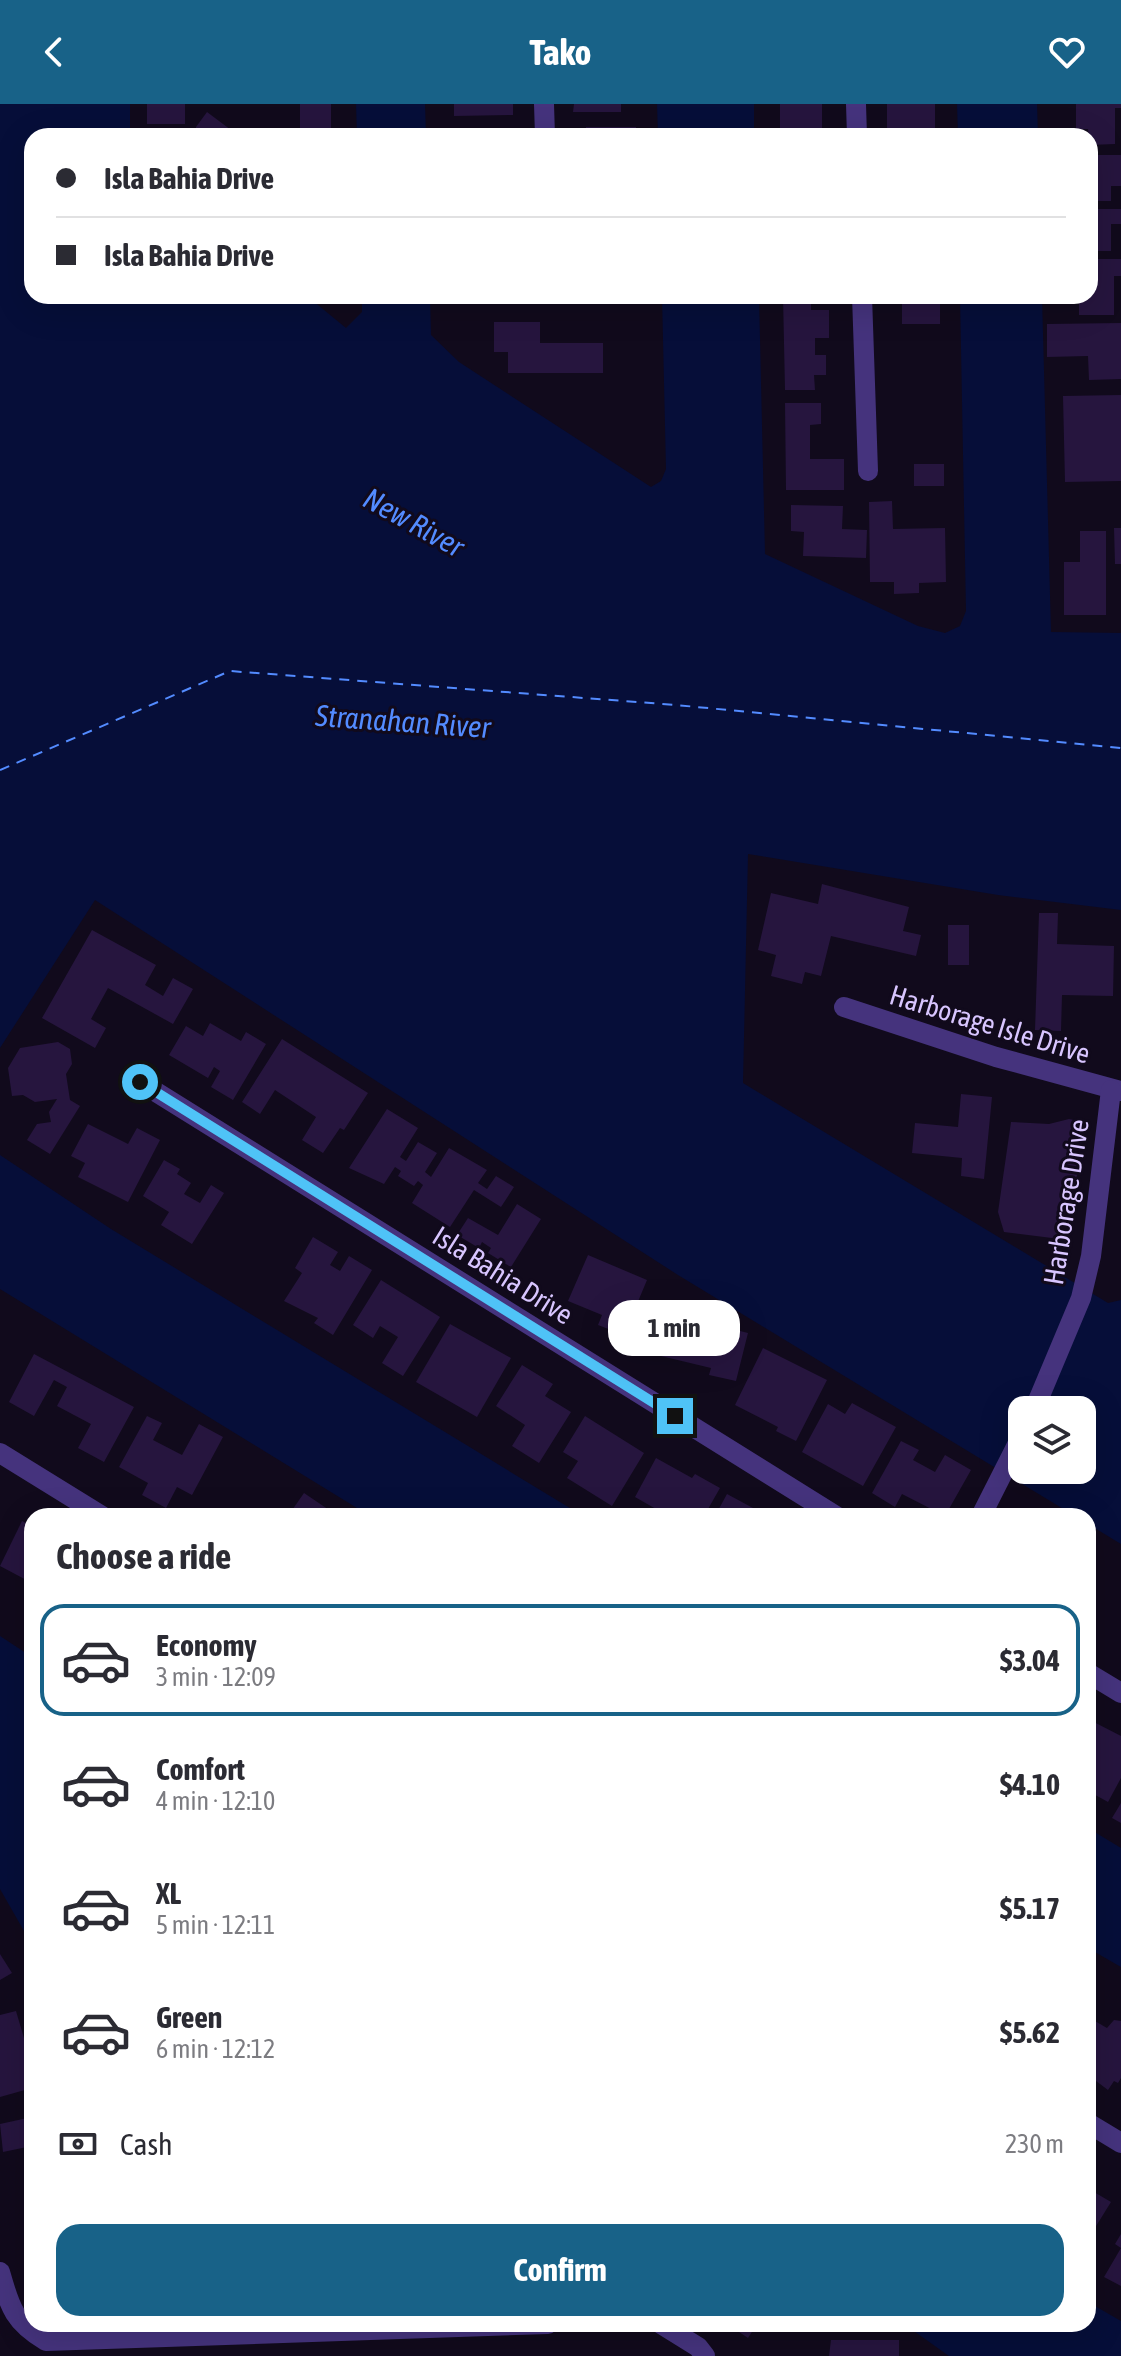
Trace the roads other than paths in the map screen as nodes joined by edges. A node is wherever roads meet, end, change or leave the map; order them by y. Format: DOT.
graph roads {
  1 [pos="544,104"];
  2 [pos="856,104"];
  3 [pos="545,128"];
  4 [pos="857,128"];
  5 [pos="862,304"];
  6 [pos="868,471"];
  7 [pos="844,1007"];
  8 [pos="140,1082"];
  9 [pos="1116,1090"];
  10 [pos="1040,1396"];
  11 [pos="0,1453"];
  12 [pos="1008,1465"];
  13 [pos="89,1508"];
  14 [pos="823,1508"];
  15 [pos="986,1508"];
  16 [pos="1096,1678"];
  17 [pos="1121,1693"];
  18 [pos="1096,2128"];
  19 [pos="1121,2143"];
  20 [pos="0,2272"];
  21 [pos="24,2328"];
  22 [pos="31,2332"];
  23 [pos="312,2332"];
  24 [pos="674,2332"];
  25 [pos="705,2356"];
  1 -- 3 [label="street"];
  2 -- 4 [label="street"];
  5 -- 6 [label="street"];
  7 -- 9 [label="street, Harborage Isle Drive"];
  8 -- 14 [label="street, Isla Bahia Drive"];
  9 -- 10 [label="street, Harborage Drive"];
  11 -- 13 [label="street"];
  12 -- 15 [label="street"];
  16 -- 17 [label="street"];
  18 -- 19 [label="street"];
  20 -- 21 [label="street"];
  22 -- 23 [label="street"];
  24 -- 25 [label="street"];
}
